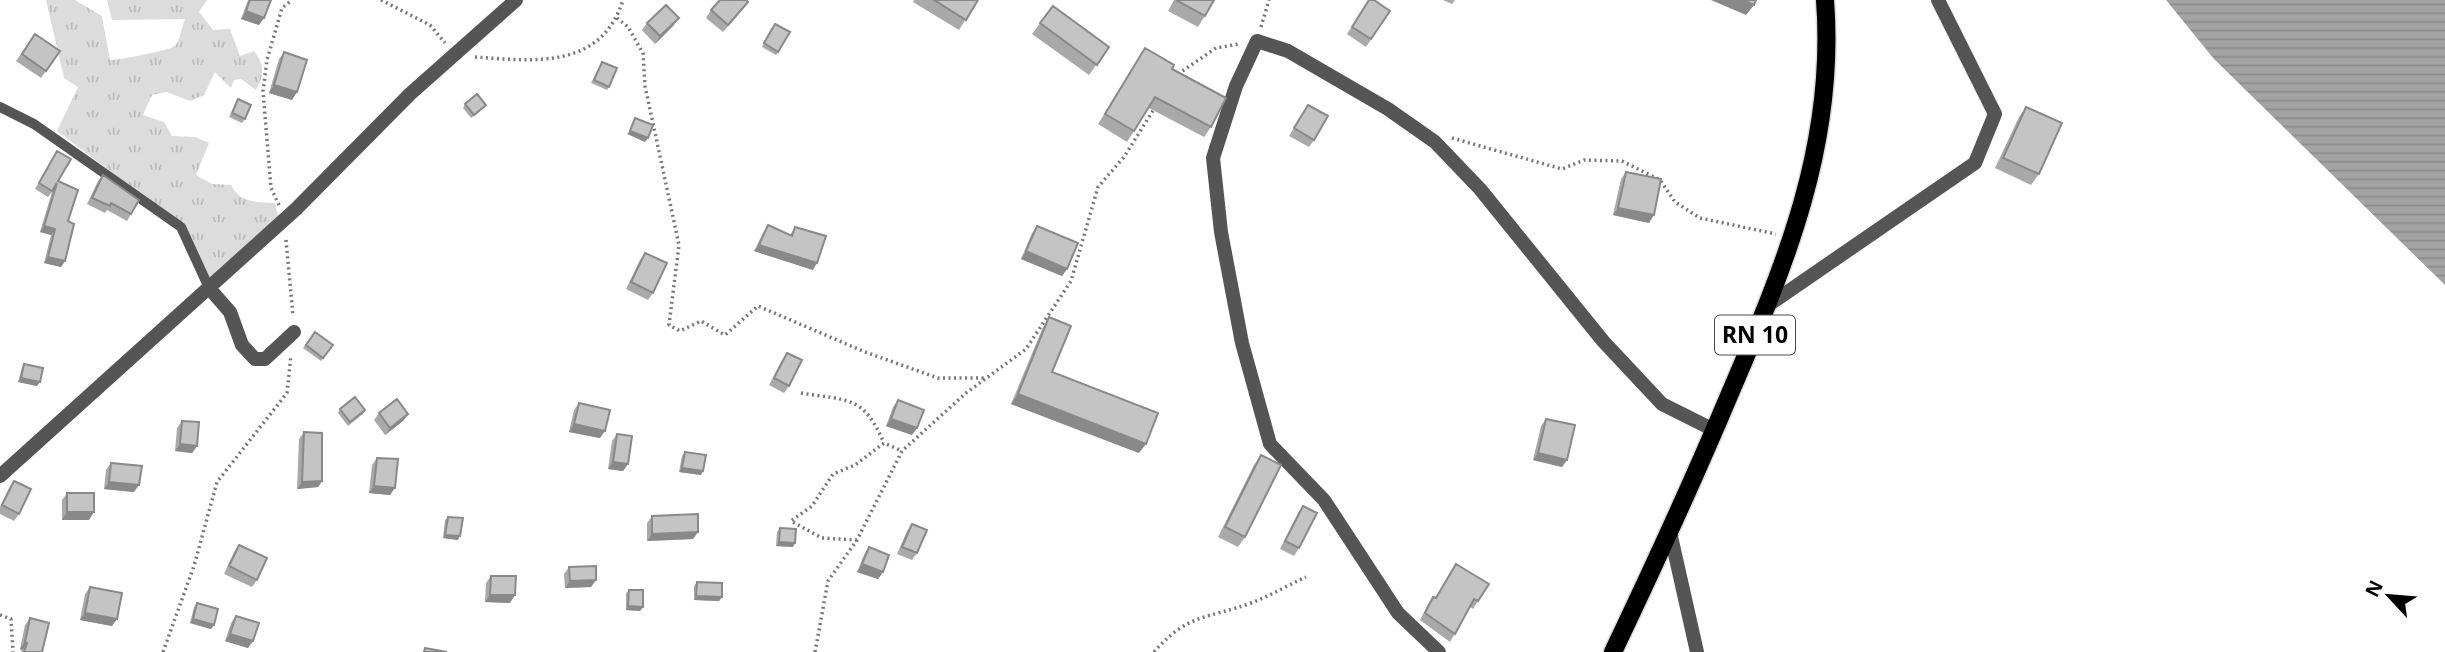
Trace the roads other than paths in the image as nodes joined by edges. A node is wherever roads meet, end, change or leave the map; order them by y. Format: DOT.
graph roads {
  1 [pos="516,0"];
  2 [pos="1825,0"];
  3 [pos="1938,0"];
  4 [pos="0,107"];
  5 [pos="209,288"];
  6 [pos="1767,306"];
  7 [pos="294,332"];
  8 [pos="1714,430"];
  9 [pos="0,476"];
  10 [pos="1670,532"];
  11 [pos="1439,652"];
  12 [pos="1613,652"];
  13 [pos="1697,652"];
  1 -- 5 [label="street"];
  2 -- 6 [label="main road, RN 10"];
  3 -- 6 [label="street"];
  4 -- 5 [label="lane"];
  5 -- 7 [label="street"];
  5 -- 9 [label="street"];
  6 -- 8 [label="main road, RN 10"];
  8 -- 10 [label="main road, RN 10"];
  8 -- 11 [label="street"];
  10 -- 12 [label="main road, RN 10"];
  10 -- 13 [label="street"];
}
